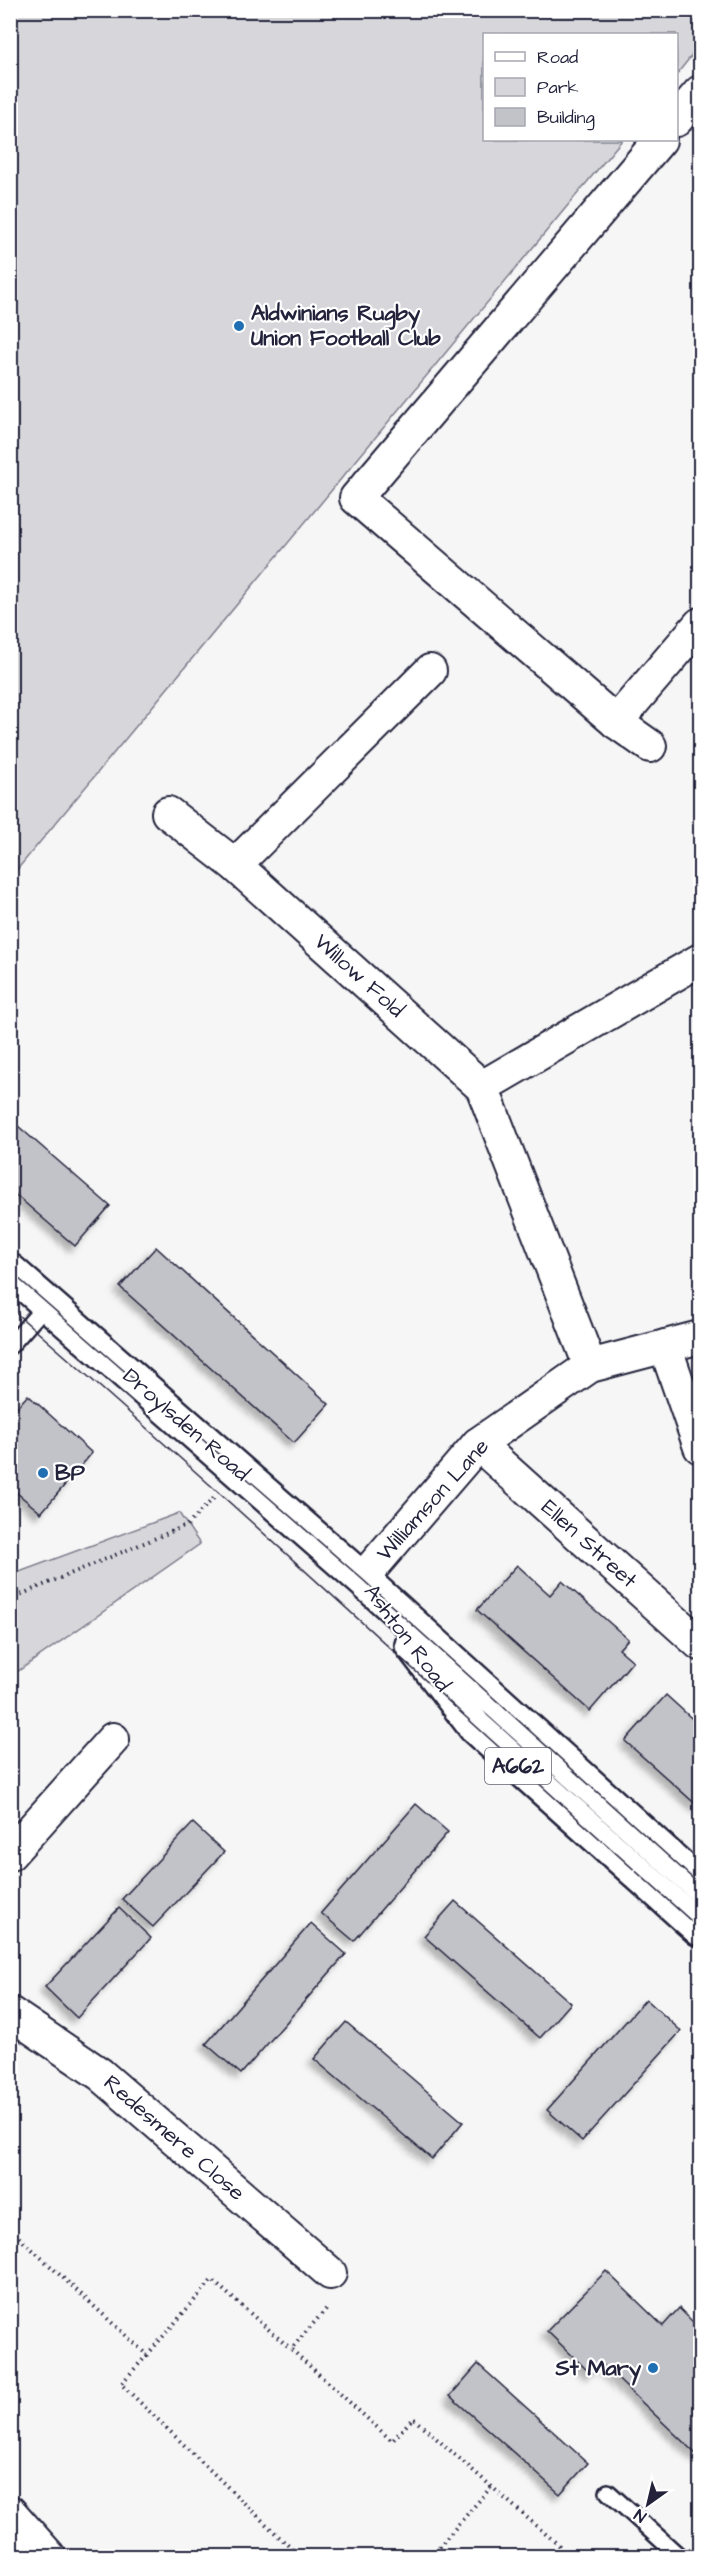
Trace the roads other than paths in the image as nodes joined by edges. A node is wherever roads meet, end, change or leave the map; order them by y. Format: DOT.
graph roads {
  1 [pos="700,92"];
  2 [pos="678,118"];
  3 [pos="659,141"];
  4 [pos="700,624"];
  5 [pos="430,671"];
  6 [pos="616,722"];
  7 [pos="650,746"];
  8 [pos="168,813"];
  9 [pos="236,865"];
  10 [pos="700,960"];
  11 [pos="482,1087"];
  12 [pos="10,1271"];
  13 [pos="47,1304"];
  14 [pos="700,1337"];
  15 [pos="10,1346"];
  16 [pos="665,1346"];
  17 [pos="590,1366"];
  18 [pos="478,1444"];
  19 [pos="700,1447"];
  20 [pos="362,1579"];
  21 [pos="700,1644"];
  22 [pos="113,1739"];
  23 [pos="10,1854"];
  24 [pos="700,1885"];
  25 [pos="700,1929"];
  26 [pos="10,2013"];
  27 [pos="330,2273"];
  28 [pos="608,2492"];
  29 [pos="10,2512"];
  30 [pos="49,2556"];
  31 [pos="679,2556"];
  1 -- 2 [label="street"];
  3 -- 6 [label="street"];
  4 -- 6 [label="street"];
  5 -- 9 [label="street"];
  6 -- 7 [label="street"];
  8 -- 9 [label="street, Willow Fold"];
  9 -- 11 [label="street, Willow Fold"];
  10 -- 11 [label="street"];
  11 -- 17 [label="street, Willow Fold"];
  12 -- 13 [label="main road, Droylsden Road / A662"];
  13 -- 15 [label="lane"];
  13 -- 20 [label="main road, Droylsden Road / A662"];
  14 -- 16 [label="street, Williamson Lane"];
  16 -- 17 [label="street, Williamson Lane"];
  16 -- 19 [label="street"];
  17 -- 18 [label="street, Williamson Lane"];
  18 -- 20 [label="street, Williamson Lane"];
  18 -- 21 [label="street, Ellen Street"];
  20 -- 24 [label="main road, Ashton Road / A662"];
  20 -- 25 [label="main road, Ashton Road / A662"];
  22 -- 23 [label="street"];
  26 -- 27 [label="street, Redesmere Close"];
  28 -- 31 [label="lane"];
  29 -- 30 [label="street"];
}
